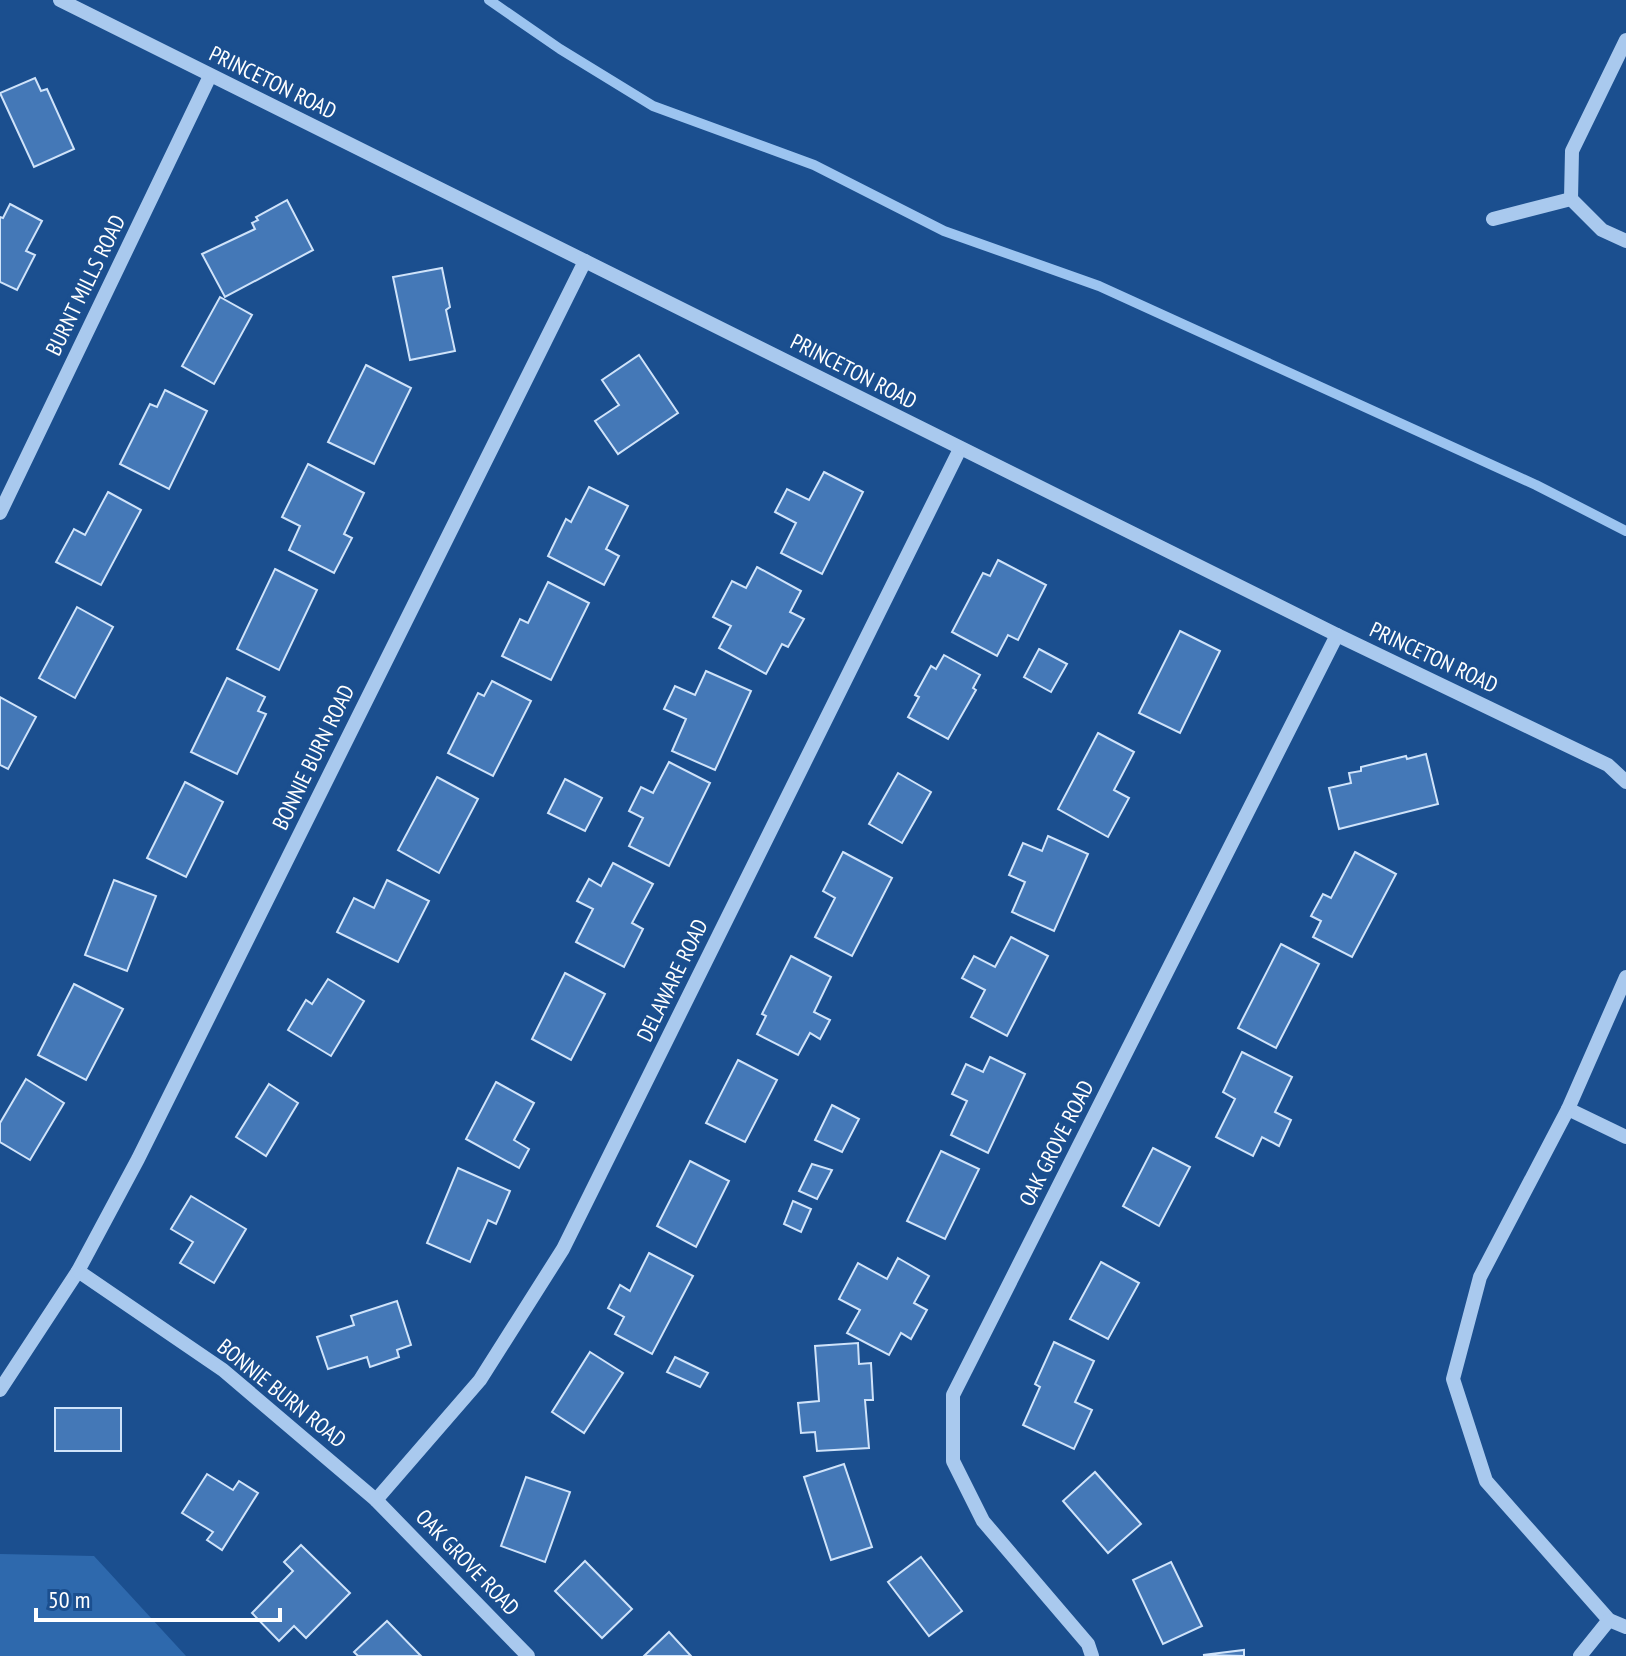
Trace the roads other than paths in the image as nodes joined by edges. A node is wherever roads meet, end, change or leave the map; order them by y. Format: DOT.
graph roads {
  1 [pos="60,0"];
  2 [pos="1626,40"];
  3 [pos="210,76"];
  4 [pos="1571,199"];
  5 [pos="1493,219"];
  6 [pos="1626,241"];
  7 [pos="585,261"];
  8 [pos="960,449"];
  9 [pos="0,513"];
  10 [pos="1337,635"];
  11 [pos="1626,782"];
  12 [pos="1626,977"];
  13 [pos="1568,1109"];
  14 [pos="1626,1137"];
  15 [pos="78,1271"];
  16 [pos="0,1390"];
  17 [pos="376,1500"];
  18 [pos="1609,1620"];
  19 [pos="1626,1627"];
  20 [pos="528,1656"];
  21 [pos="1092,1656"];
  22 [pos="1580,1656"];
  1 -- 3 [label="street, PRINCETON ROAD"];
  2 -- 4 [label="street"];
  3 -- 7 [label="street, PRINCETON ROAD"];
  3 -- 9 [label="street, BURNT MILLS ROAD"];
  4 -- 5 [label="street"];
  4 -- 6 [label="street"];
  7 -- 8 [label="street, PRINCETON ROAD"];
  7 -- 15 [label="street, BONNIE BURN ROAD"];
  8 -- 10 [label="street, PRINCETON ROAD"];
  8 -- 17 [label="street, DELAWARE ROAD"];
  10 -- 11 [label="street, PRINCETON ROAD"];
  10 -- 21 [label="street, OAK GROVE ROAD"];
  12 -- 13 [label="street"];
  13 -- 14 [label="street"];
  13 -- 18 [label="street"];
  15 -- 16 [label="street, BONNIE BURN ROAD"];
  15 -- 17 [label="street, BONNIE BURN ROAD"];
  17 -- 20 [label="street, OAK GROVE ROAD"];
  18 -- 19 [label="street"];
  18 -- 22 [label="street"];
}
